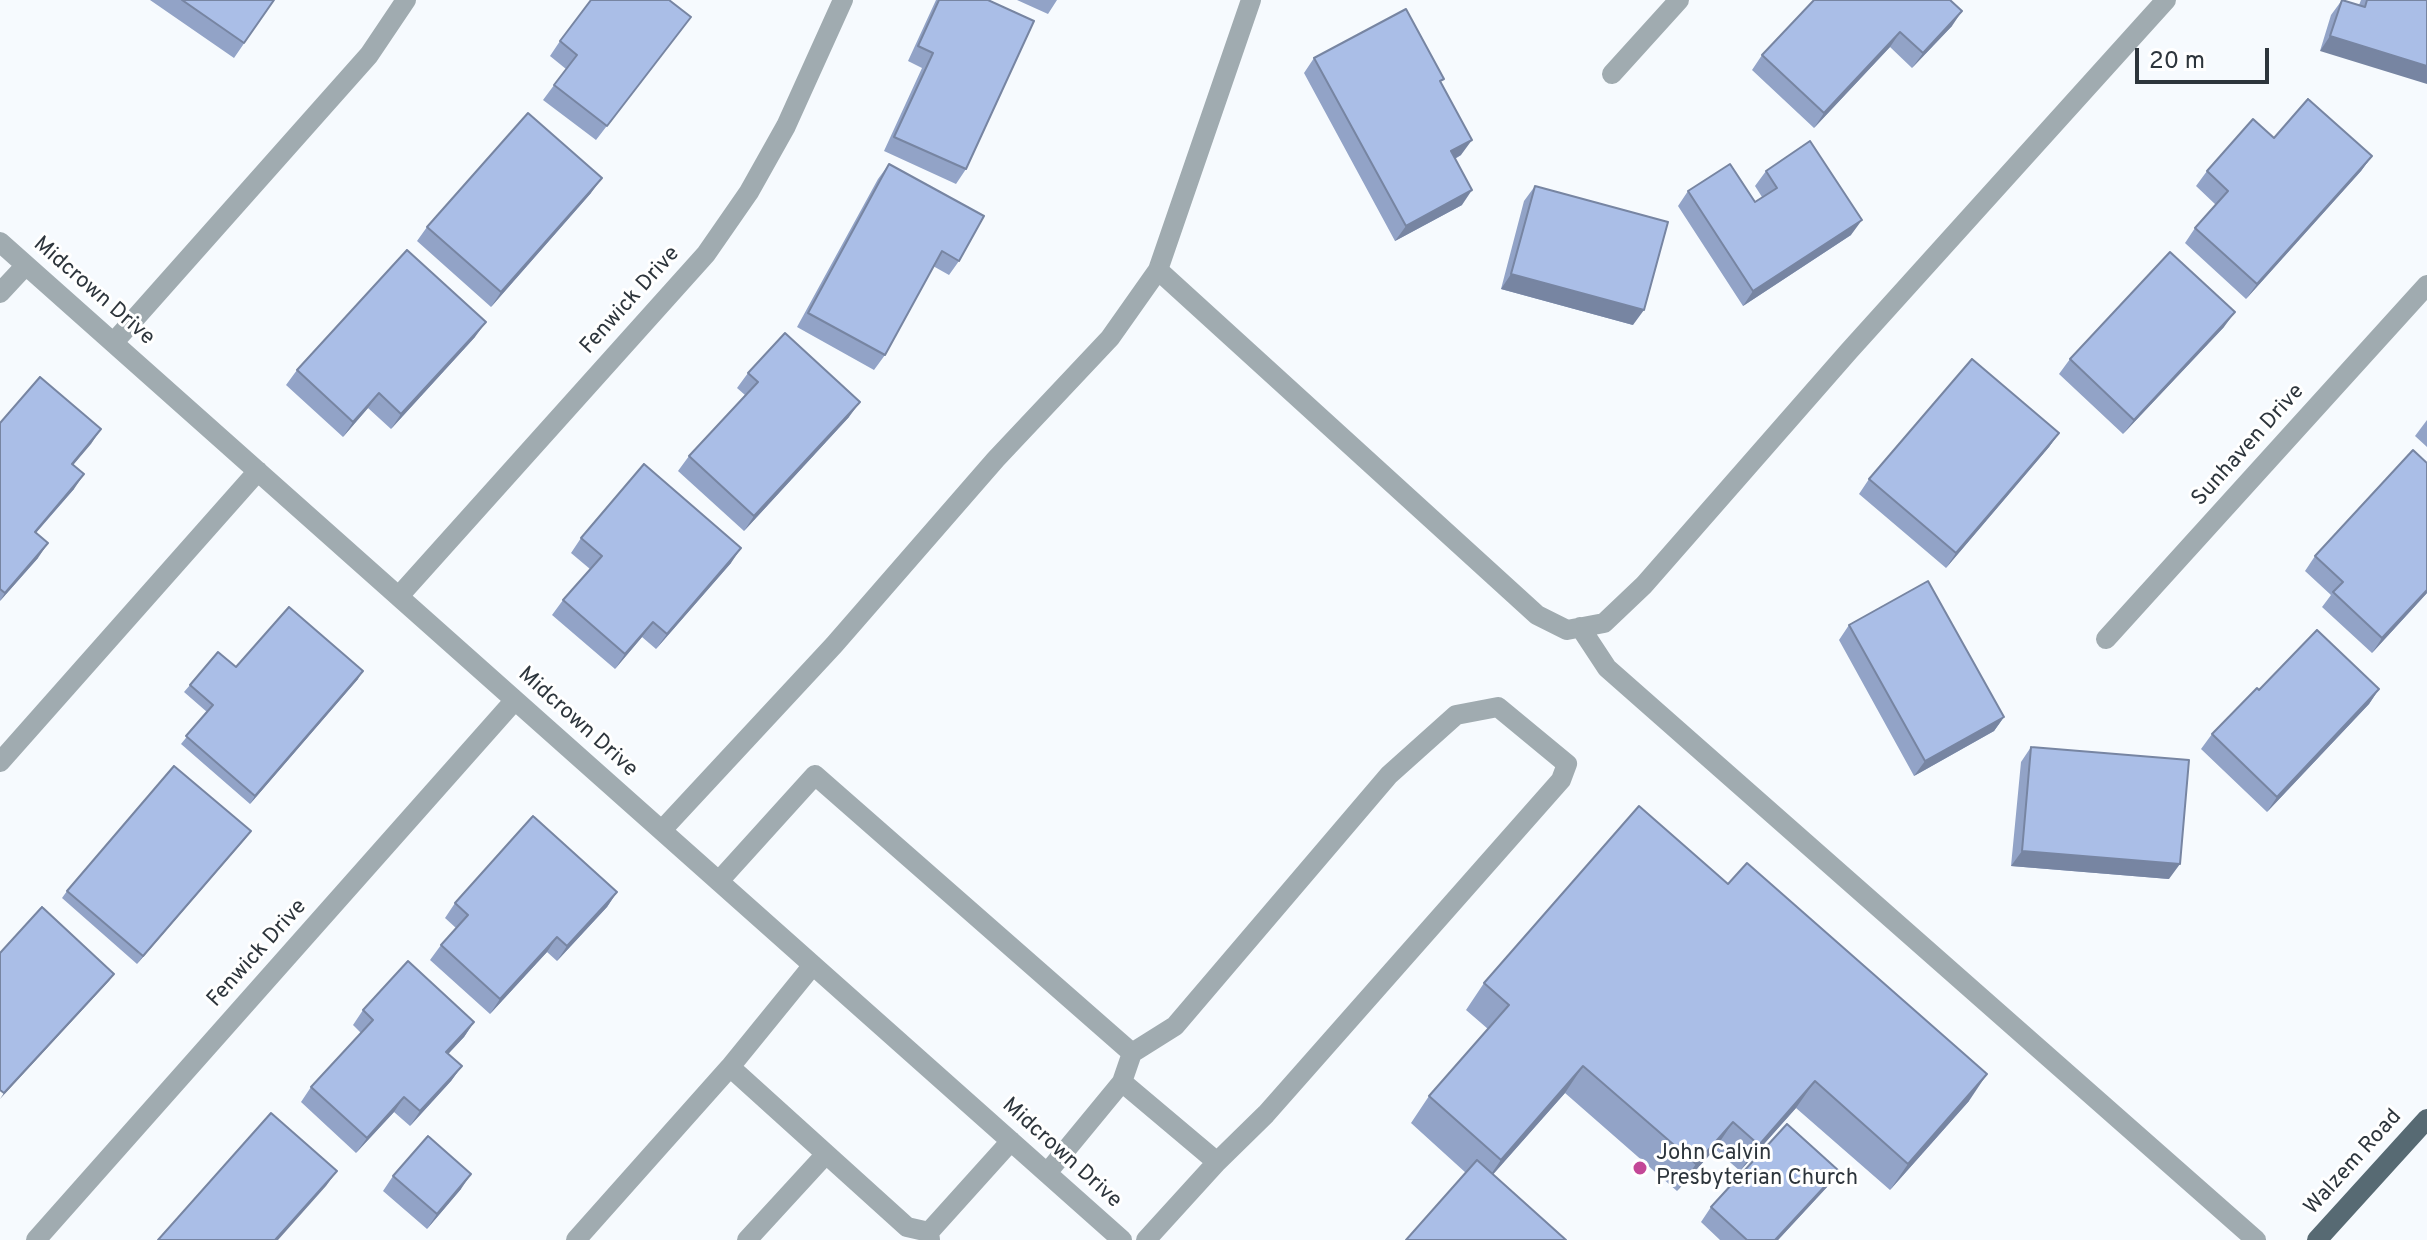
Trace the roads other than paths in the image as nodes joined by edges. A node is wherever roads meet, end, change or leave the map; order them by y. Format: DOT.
graph roads {
  1 [pos="406,0"];
  2 [pos="843,0"];
  3 [pos="1251,0"];
  4 [pos="1679,0"];
  5 [pos="2166,0"];
  6 [pos="1612,74"];
  7 [pos="0,242"];
  8 [pos="26,265"];
  9 [pos="1158,270"];
  10 [pos="2427,285"];
  11 [pos="0,293"];
  12 [pos="114,342"];
  13 [pos="258,471"];
  14 [pos="399,596"];
  15 [pos="1580,627"];
  16 [pos="2106,639"];
  17 [pos="515,700"];
  18 [pos="0,762"];
  19 [pos="662,830"];
  20 [pos="719,881"];
  21 [pos="813,965"];
  22 [pos="1132,1053"];
  23 [pos="730,1067"];
  24 [pos="1122,1082"];
  25 [pos="2427,1119"];
  26 [pos="1011,1141"];
  27 [pos="826,1154"];
  28 [pos="1217,1162"];
  29 [pos="1047,1173"];
  30 [pos="901,1233"];
  31 [pos="930,1236"];
  32 [pos="36,1240"];
  33 [pos="576,1240"];
  34 [pos="747,1240"];
  35 [pos="1122,1240"];
  36 [pos="1146,1240"];
  37 [pos="2256,1240"];
  38 [pos="2317,1240"];
  1 -- 12 [label="street"];
  2 -- 14 [label="street, Fenwick Drive"];
  3 -- 9 [label="street"];
  4 -- 6 [label="street"];
  5 -- 15 [label="street"];
  7 -- 8 [label="street, Midcrown Drive"];
  8 -- 11 [label="street"];
  8 -- 12 [label="street, Midcrown Drive"];
  9 -- 15 [label="street"];
  9 -- 19 [label="street"];
  10 -- 16 [label="street, Sunhaven Drive"];
  12 -- 13 [label="street, Midcrown Drive"];
  13 -- 14 [label="street, Midcrown Drive"];
  13 -- 18 [label="street"];
  14 -- 17 [label="street, Midcrown Drive"];
  15 -- 37 [label="street"];
  17 -- 19 [label="street, Midcrown Drive"];
  17 -- 32 [label="street, Fenwick Drive"];
  19 -- 20 [label="street, Midcrown Drive"];
  20 -- 21 [label="street, Midcrown Drive"];
  20 -- 22 [label="street"];
  21 -- 23 [label="street"];
  21 -- 26 [label="street, Midcrown Drive"];
  22 -- 24 [label="street"];
  22 -- 28 [label="street"];
  23 -- 27 [label="street"];
  23 -- 33 [label="street"];
  24 -- 28 [label="street"];
  24 -- 29 [label="street"];
  25 -- 38 [label="main road, Walzem Road"];
  26 -- 29 [label="street, Midcrown Drive"];
  26 -- 31 [label="street"];
  27 -- 30 [label="street"];
  27 -- 34 [label="street"];
  28 -- 36 [label="street"];
  29 -- 35 [label="street, Midcrown Drive"];
  30 -- 31 [label="street"];
}
